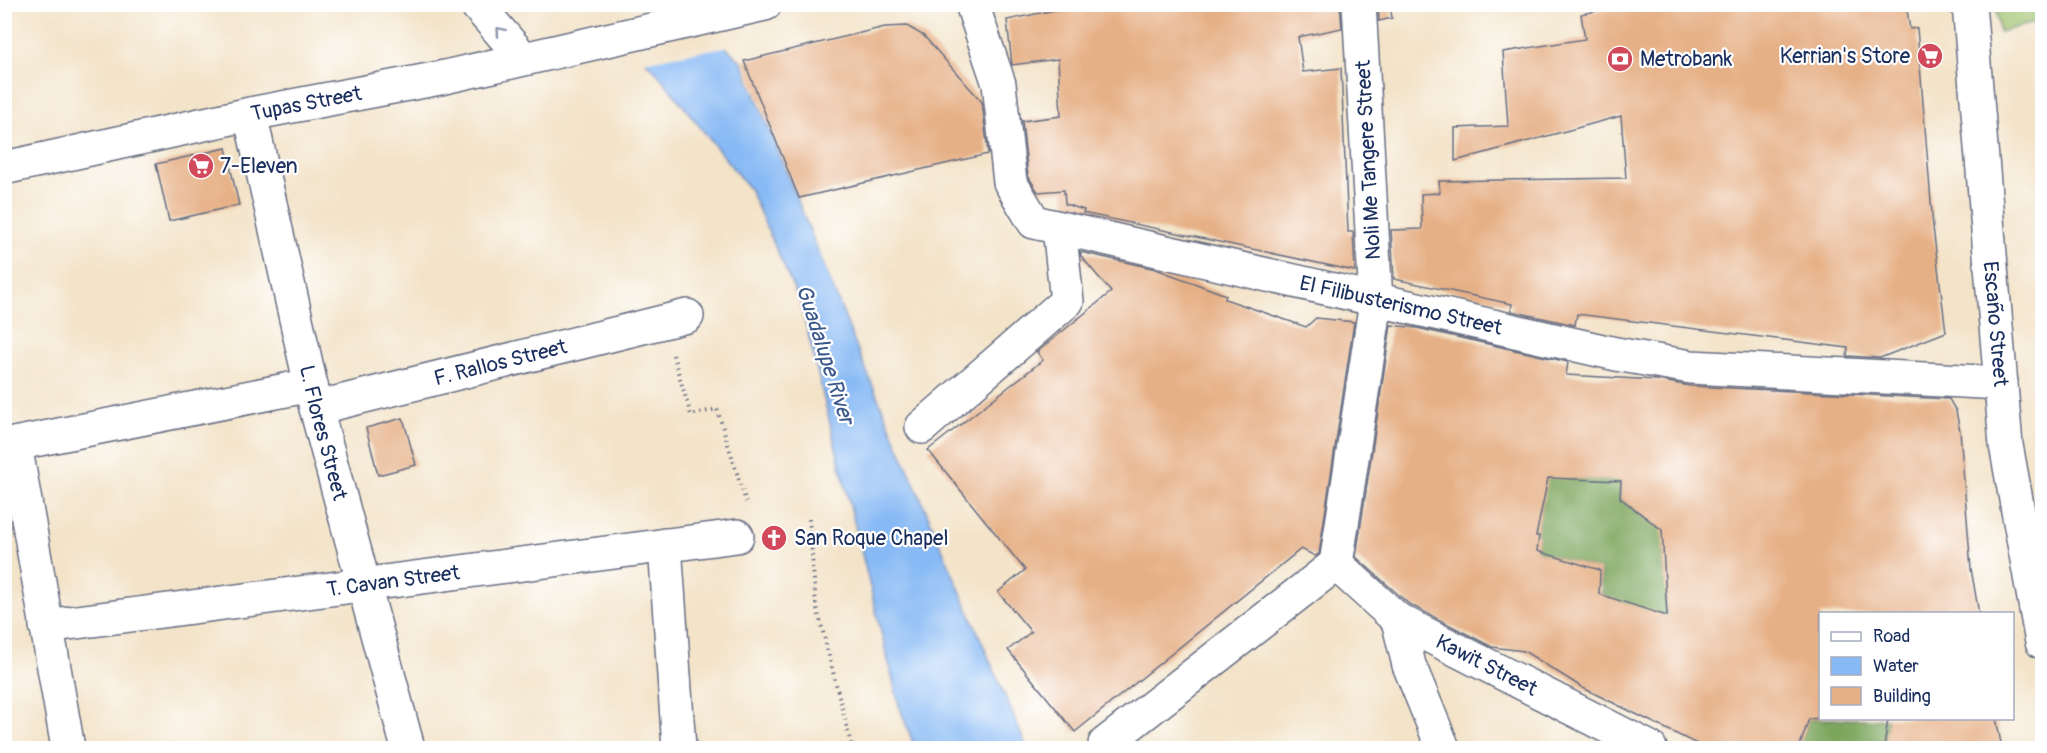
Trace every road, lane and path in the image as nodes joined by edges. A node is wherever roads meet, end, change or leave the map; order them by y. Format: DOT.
graph roads {
  1 [pos="476,4"];
  2 [pos="765,4"];
  3 [pos="972,4"];
  4 [pos="1359,4"];
  5 [pos="1969,4"];
  6 [pos="523,58"];
  7 [pos="250,114"];
  8 [pos="4,168"];
  9 [pos="1059,228"];
  10 [pos="1376,301"];
  11 [pos="675,319"];
  12 [pos="2001,383"];
  13 [pos="314,396"];
  14 [pos="922,427"];
  15 [pos="10,445"];
  16 [pos="809,519"];
  17 [pos="737,536"];
  18 [pos="665,545"];
  19 [pos="1336,564"];
  20 [pos="364,585"];
  21 [pos="1398,620"];
  22 [pos="46,626"];
  23 [pos="2043,642"];
  24 [pos="1105,744"];
  25 [pos="68,748"];
  26 [pos="408,748"];
  27 [pos="679,748"];
  28 [pos="852,748"];
  29 [pos="1443,748"];
  30 [pos="1650,748"];
  6 -- 1 [label="street, one-way"];
  2 -- 6 [label="street, Tupas Street"];
  3 -- 9 [label="street, El Filibusterismo Street"];
  4 -- 10 [label="street, Noli Me Tangere Street"];
  5 -- 12 [label="street, Escaño Street"];
  6 -- 7 [label="street, Tupas Street"];
  7 -- 8 [label="street, Tupas Street"];
  7 -- 13 [label="street, L. Flores Street"];
  9 -- 10 [label="street, El Filibusterismo Street"];
  9 -- 14 [label="street"];
  10 -- 12 [label="street, El Filibusterismo Street"];
  10 -- 19 [label="street, Noli Me Tangere Street"];
  11 -- 13 [label="street, F. Rallos Street"];
  11 -- 17 [label="path"];
  12 -- 23 [label="street, Escaño Street"];
  13 -- 15 [label="street, F. Rallos Street"];
  13 -- 20 [label="street, L. Flores Street"];
  15 -- 22 [label="street"];
  16 -- 28 [label="path"];
  17 -- 18 [label="street, T. Cavan Street"];
  18 -- 20 [label="street, T. Cavan Street"];
  18 -- 27 [label="street"];
  19 -- 21 [label="street, Kawit Street"];
  19 -- 24 [label="street"];
  20 -- 22 [label="street, T. Cavan Street"];
  20 -- 26 [label="street, L. Flores Street"];
  21 -- 29 [label="street"];
  21 -- 30 [label="street, Kawit Street"];
  22 -- 25 [label="street"];
}
